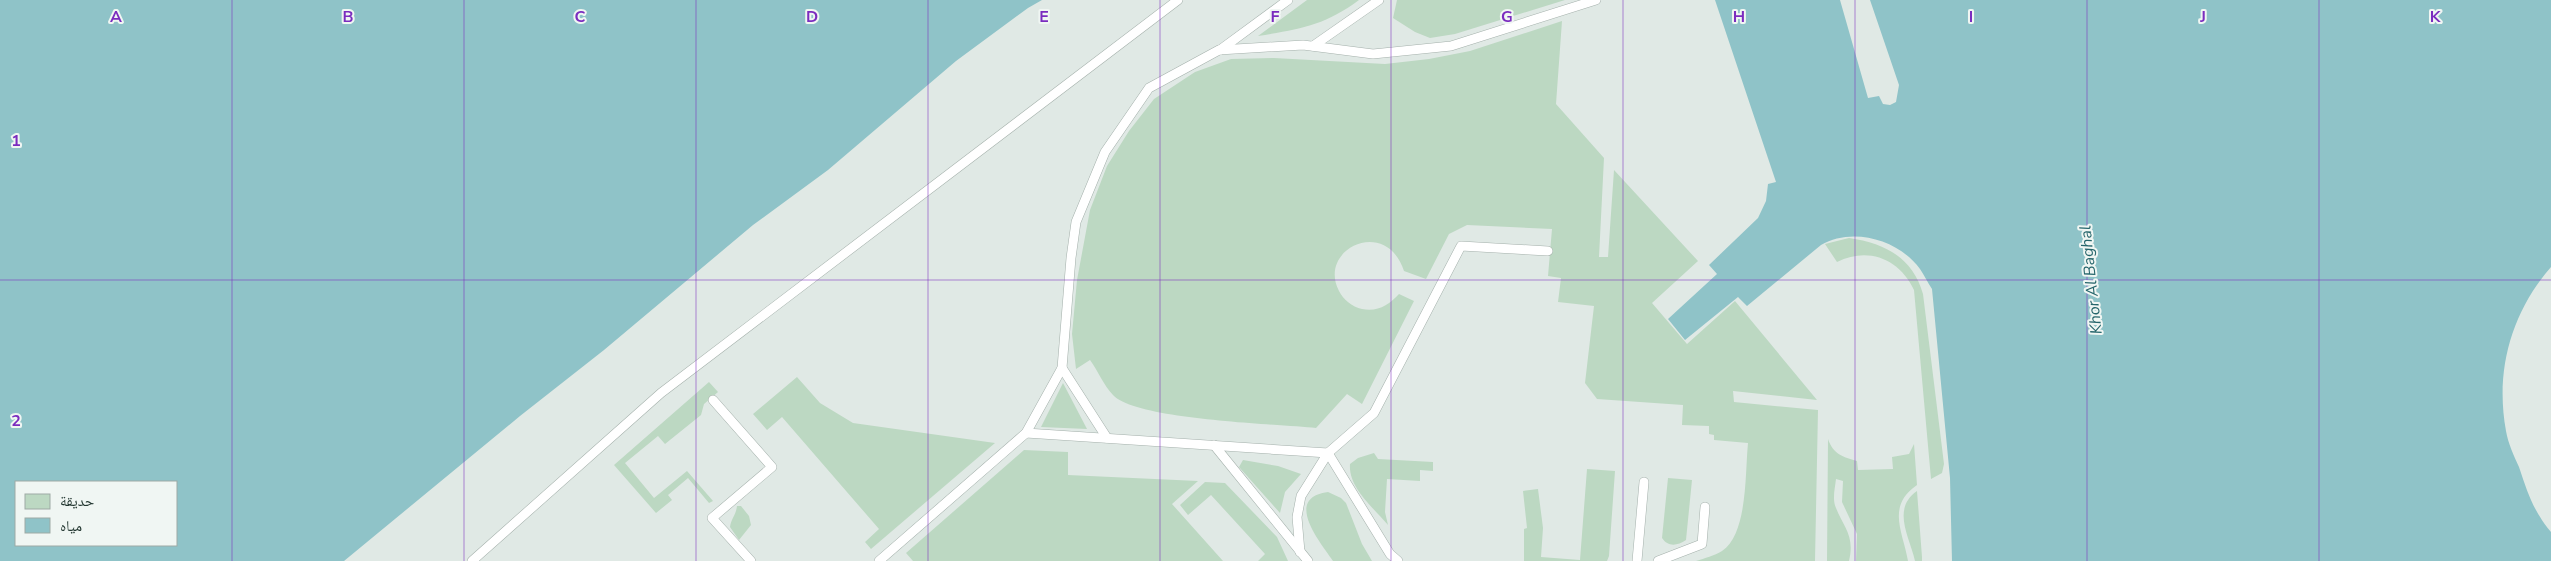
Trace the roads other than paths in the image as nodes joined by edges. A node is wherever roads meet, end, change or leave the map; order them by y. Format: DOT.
graph roads {
  1 [pos="1178,0"];
  2 [pos="1288,0"];
  3 [pos="1379,0"];
  4 [pos="1596,0"];
  5 [pos="1313,46"];
  6 [pos="1220,50"];
  7 [pos="1548,251"];
  8 [pos="1062,368"];
  9 [pos="713,400"];
  10 [pos="1026,433"];
  11 [pos="1107,438"];
  12 [pos="1214,445"];
  13 [pos="1328,453"];
  14 [pos="1644,482"];
  15 [pos="1705,508"];
  16 [pos="1300,552"];
  17 [pos="472,561"];
  18 [pos="751,561"];
  19 [pos="879,561"];
  20 [pos="1308,561"];
  21 [pos="1398,561"];
  22 [pos="1637,561"];
  23 [pos="1658,561"];
  1 -- 17 [label="lane"];
  2 -- 6 [label="lane"];
  3 -- 5 [label="lane"];
  4 -- 5 [label="lane"];
  5 -- 6 [label="lane"];
  6 -- 8 [label="lane"];
  7 -- 13 [label="lane"];
  8 -- 10 [label="lane"];
  8 -- 11 [label="lane"];
  9 -- 18 [label="lane"];
  10 -- 11 [label="lane"];
  10 -- 19 [label="lane"];
  11 -- 12 [label="lane"];
  12 -- 13 [label="lane"];
  12 -- 16 [label="lane"];
  13 -- 16 [label="lane"];
  13 -- 21 [label="lane"];
  14 -- 22 [label="lane"];
  15 -- 23 [label="lane"];
  16 -- 20 [label="lane"];
}
